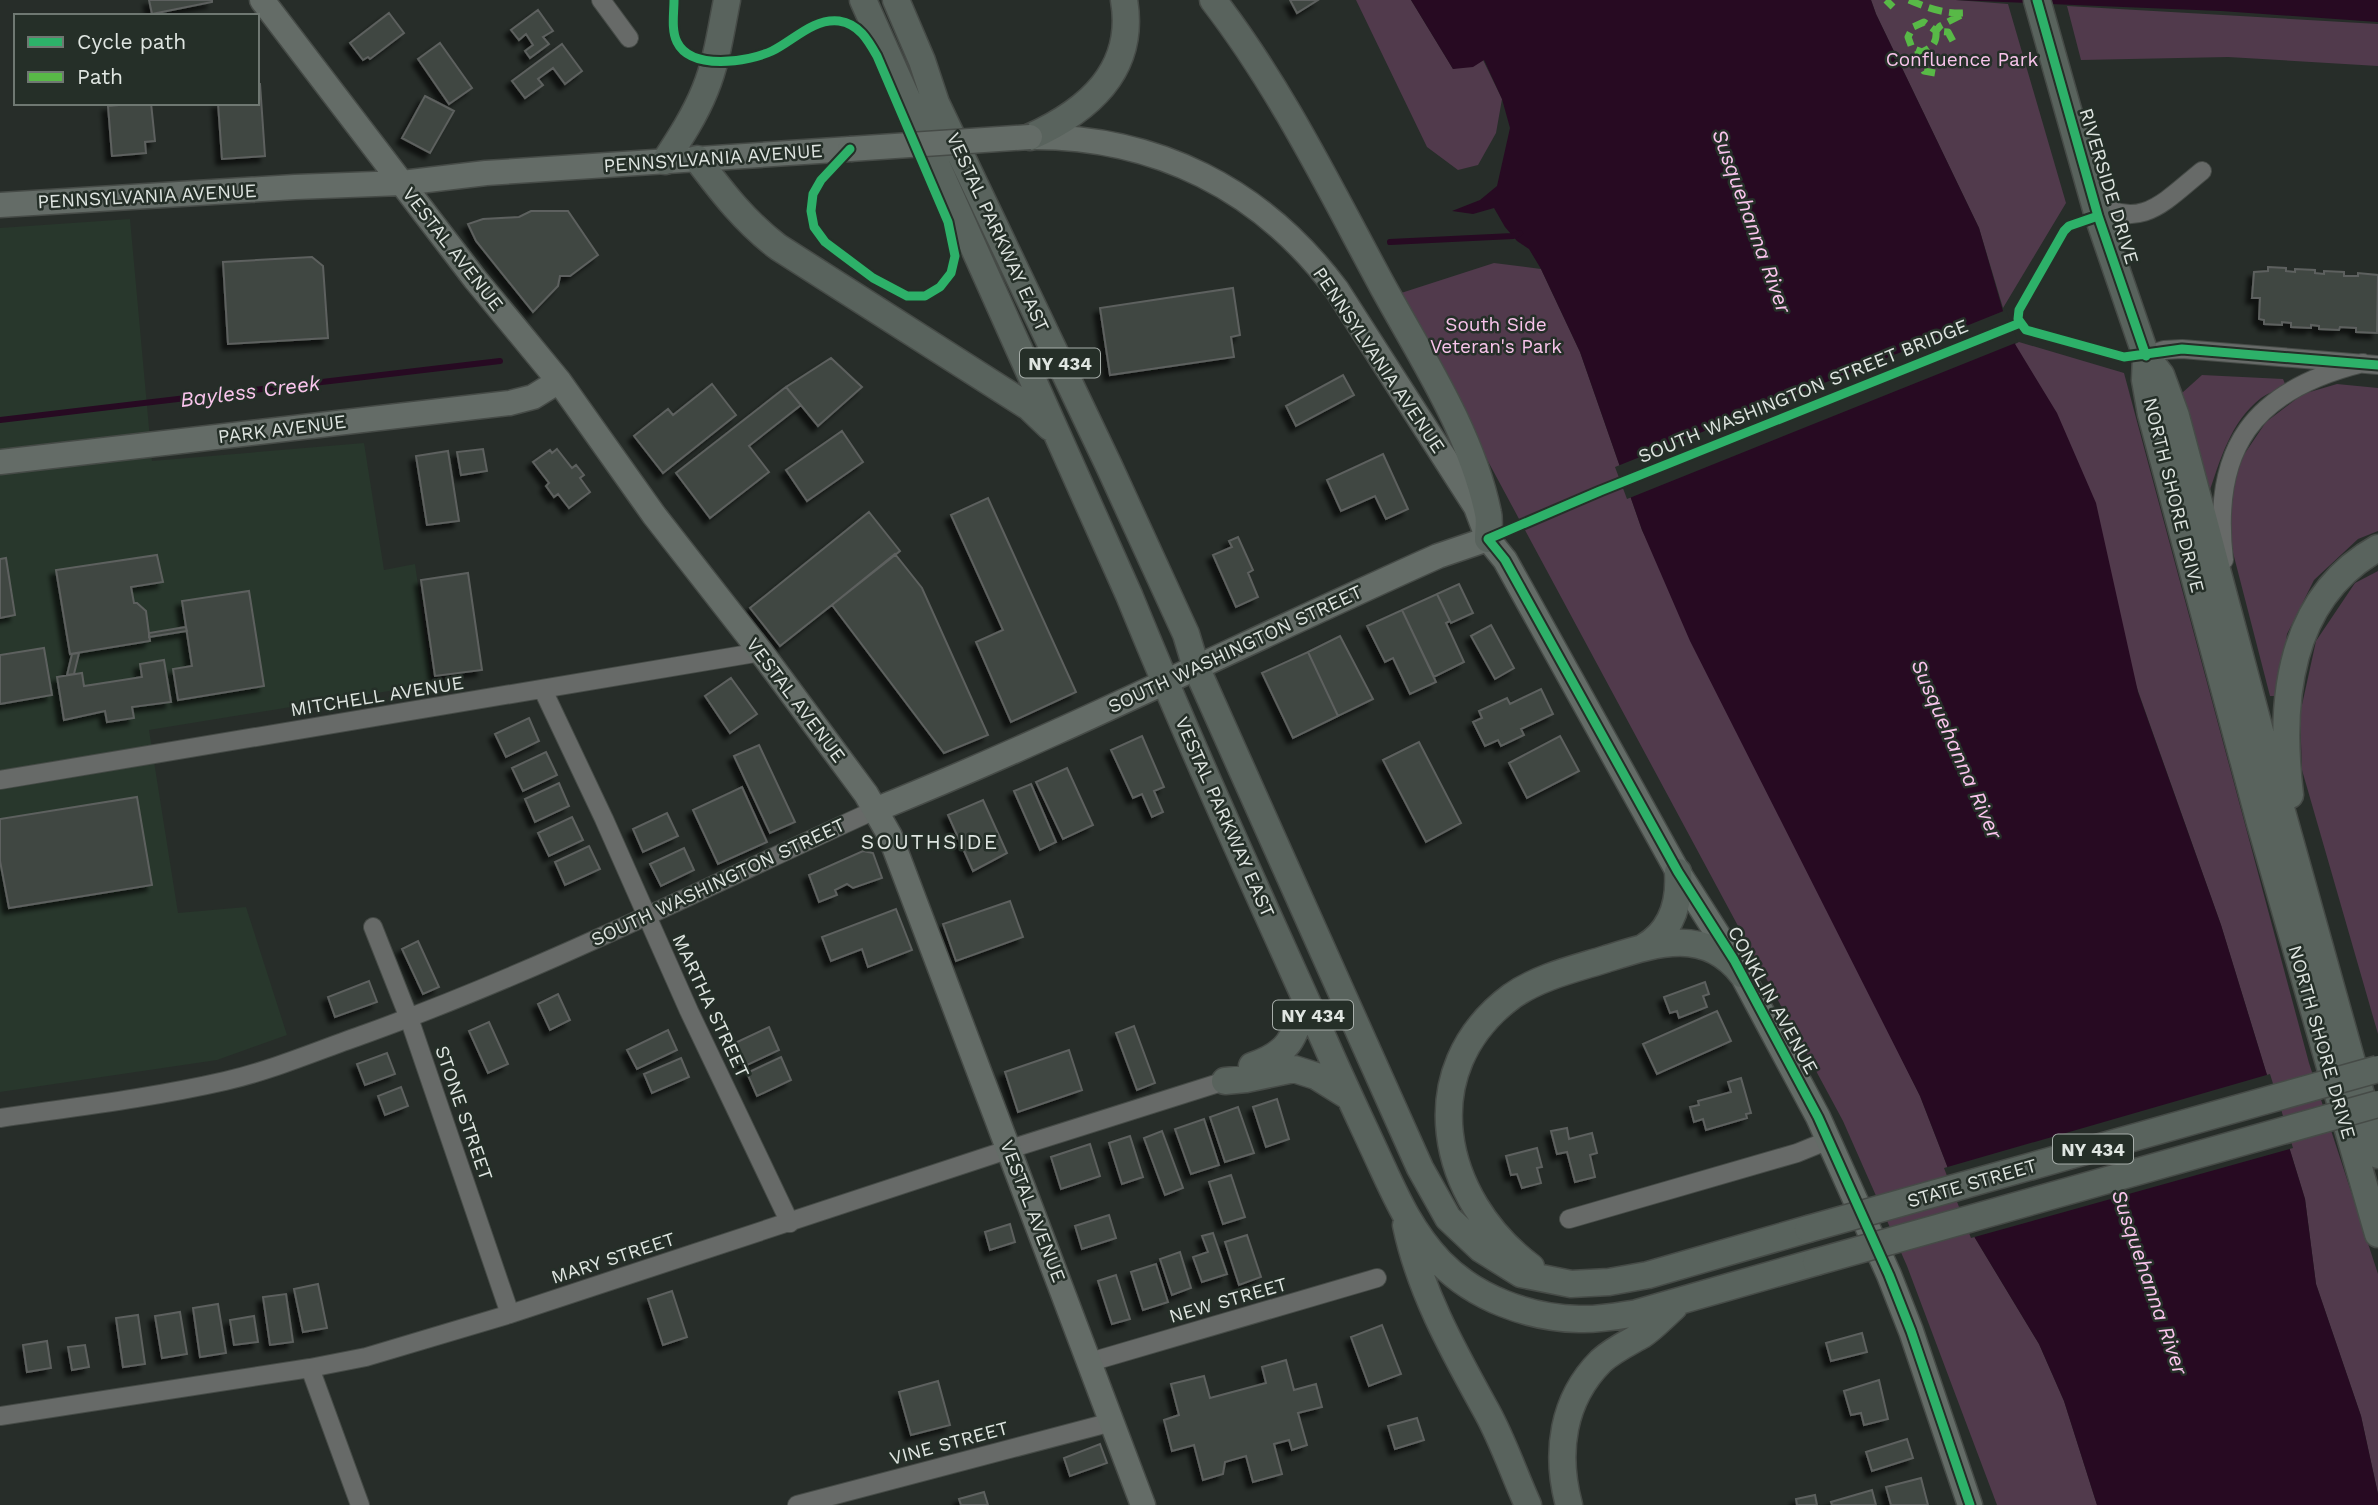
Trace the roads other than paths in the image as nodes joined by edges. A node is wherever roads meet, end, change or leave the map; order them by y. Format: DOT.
graph roads {
  1 [pos="262,0"];
  2 [pos="601,0"];
  3 [pos="727,0"];
  4 [pos="863,0"];
  5 [pos="896,0"];
  6 [pos="1124,0"];
  7 [pos="1213,0"];
  8 [pos="2041,12"];
  9 [pos="629,38"];
  10 [pos="1030,137"];
  11 [pos="697,159"];
  12 [pos="665,161"];
  13 [pos="2202,171"];
  14 [pos="402,183"];
  15 [pos="2093,200"];
  16 [pos="0,205"];
  17 [pos="2146,356"];
  18 [pos="2370,364"];
  19 [pos="559,382"];
  20 [pos="1062,442"];
  21 [pos="0,461"];
  22 [pos="1488,539"];
  23 [pos="2378,548"];
  24 [pos="2236,643"];
  25 [pos="761,652"];
  26 [pos="1196,667"];
  27 [pos="1165,682"];
  28 [pos="543,691"];
  29 [pos="0,780"];
  30 [pos="875,810"];
  31 [pos="1678,872"];
  32 [pos="2309,911"];
  33 [pos="646,915"];
  34 [pos="373,927"];
  35 [pos="1644,947"];
  36 [pos="1742,974"];
  37 [pos="1305,999"];
  38 [pos="409,1018"];
  39 [pos="2378,1069"];
  40 [pos="1225,1081"];
  41 [pos="1349,1096"];
  42 [pos="2378,1104"];
  43 [pos="0,1118"];
  44 [pos="1829,1140"];
  45 [pos="1010,1149"];
  46 [pos="2378,1155"];
  47 [pos="1404,1213"];
  48 [pos="1569,1219"];
  49 [pos="790,1223"];
  50 [pos="1808,1229"];
  51 [pos="2378,1234"];
  52 [pos="1816,1262"];
  53 [pos="1377,1278"];
  54 [pos="1549,1280"];
  55 [pos="1679,1302"];
  56 [pos="510,1314"];
  57 [pos="1090,1362"];
  58 [pos="310,1368"];
  59 [pos="0,1416"];
  60 [pos="1112,1422"];
  61 [pos="360,1505"];
  62 [pos="797,1505"];
  63 [pos="1143,1505"];
  64 [pos="1528,1505"];
  65 [pos="1569,1505"];
  66 [pos="1970,1505"];
  1 -- 14 [label="street, VESTAL AVENUE"];
  2 -- 9 [label="street"];
  3 -- 12 [label="main road"];
  4 -- 20 [label="main road, VESTAL PARKWAY EAST / NY 434"];
  5 -- 26 [label="main road, VESTAL PARKWAY EAST / NY 434"];
  6 -- 10 [label="main road"];
  7 -- 22 [label="main road"];
  8 -- 15 [label="main road, RIVERSIDE DRIVE"];
  10 -- 11 [label="street, PENNSYLVANIA AVENUE, bridge"];
  10 -- 22 [label="street, PENNSYLVANIA AVENUE"];
  11 -- 12 [label="street, PENNSYLVANIA AVENUE"];
  11 -- 20 [label="main road"];
  12 -- 14 [label="street, PENNSYLVANIA AVENUE"];
  13 -- 15 [label="street"];
  14 -- 16 [label="street, PENNSYLVANIA AVENUE"];
  14 -- 19 [label="street, VESTAL AVENUE"];
  15 -- 17 [label="main road, RIVERSIDE DRIVE"];
  17 -- 18 [label="street"];
  17 -- 24 [label="main road, NORTH SHORE DRIVE"];
  17 -- 51 [label="main road, NORTH SHORE DRIVE"];
  18 -- 24 [label="street"];
  19 -- 21 [label="street, PARK AVENUE"];
  19 -- 25 [label="street, VESTAL AVENUE"];
  20 -- 27 [label="main road, VESTAL PARKWAY EAST / NY 434"];
  22 -- 26 [label="street, SOUTH WASHINGTON STREET"];
  22 -- 31 [label="street, CONKLIN AVENUE"];
  23 -- 32 [label="main road"];
  24 -- 32 [label="main road, NORTH SHORE DRIVE"];
  25 -- 28 [label="street, MITCHELL AVENUE"];
  25 -- 30 [label="street, VESTAL AVENUE"];
  26 -- 27 [label="street, SOUTH WASHINGTON STREET"];
  26 -- 54 [label="main road, VESTAL PARKWAY EAST / NY 434"];
  27 -- 30 [label="street, SOUTH WASHINGTON STREET"];
  27 -- 37 [label="main road, VESTAL PARKWAY EAST / NY 434"];
  28 -- 29 [label="street, MITCHELL AVENUE"];
  28 -- 33 [label="street, MARTHA STREET"];
  30 -- 33 [label="street, SOUTH WASHINGTON STREET"];
  30 -- 45 [label="street, VESTAL AVENUE"];
  31 -- 35 [label="main road"];
  31 -- 36 [label="street, CONKLIN AVENUE"];
  32 -- 46 [label="main road, NORTH SHORE DRIVE"];
  33 -- 38 [label="street, SOUTH WASHINGTON STREET"];
  33 -- 49 [label="street, MARTHA STREET"];
  34 -- 38 [label="street, STONE STREET"];
  35 -- 36 [label="main road"];
  35 -- 54 [label="main road"];
  36 -- 44 [label="street, CONKLIN AVENUE"];
  37 -- 40 [label="main road"];
  37 -- 41 [label="main road, VESTAL PARKWAY EAST / NY 434"];
  38 -- 43 [label="street, SOUTH WASHINGTON STREET"];
  38 -- 56 [label="street, STONE STREET"];
  39 -- 50 [label="main road, STATE STREET / NY 434, bridge"];
  40 -- 41 [label="main road"];
  40 -- 45 [label="street, MARY STREET"];
  41 -- 47 [label="main road, VESTAL PARKWAY EAST / NY 434"];
  42 -- 52 [label="main road, STATE STREET / NY 434, bridge"];
  44 -- 48 [label="street"];
  44 -- 66 [label="street, CONKLIN AVENUE"];
  45 -- 49 [label="street, MARY STREET"];
  45 -- 57 [label="street, VESTAL AVENUE"];
  47 -- 55 [label="main road, VESTAL PARKWAY EAST / NY 434"];
  47 -- 64 [label="main road"];
  49 -- 56 [label="street, MARY STREET"];
  50 -- 54 [label="main road, VESTAL PARKWAY EAST / NY 434"];
  52 -- 55 [label="main road, VESTAL PARKWAY EAST / NY 434"];
  53 -- 57 [label="street, NEW STREET"];
  55 -- 65 [label="main road"];
  56 -- 58 [label="street, MARY STREET"];
  57 -- 60 [label="street, VESTAL AVENUE"];
  58 -- 59 [label="street, MARY STREET"];
  58 -- 61 [label="street"];
  60 -- 62 [label="street, VINE STREET"];
  60 -- 63 [label="street, VESTAL AVENUE"];
}
